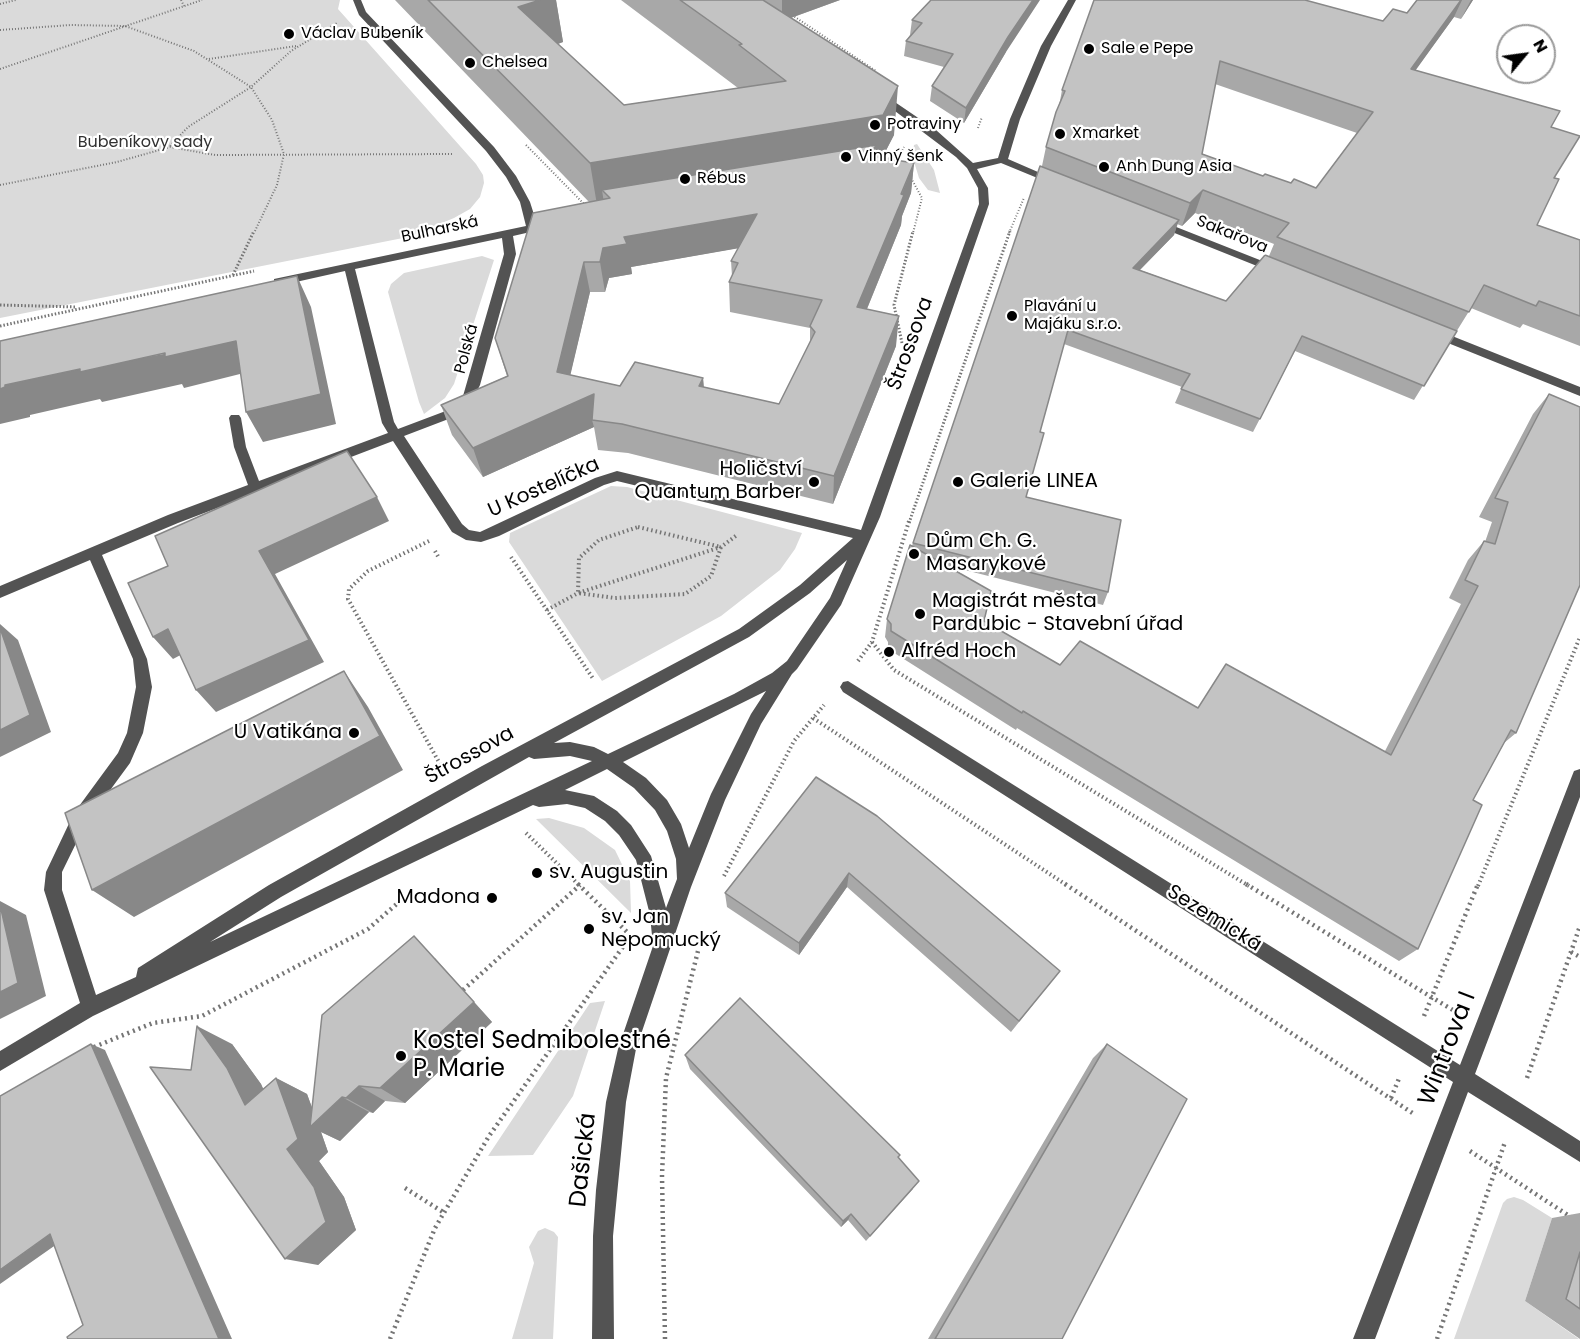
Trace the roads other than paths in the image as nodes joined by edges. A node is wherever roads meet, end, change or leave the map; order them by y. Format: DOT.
graph roads {
  1 [pos="357,0"];
  2 [pos="1072,0"];
  3 [pos="874,92"];
  4 [pos="1002,160"];
  5 [pos="971,167"];
  6 [pos="1072,188"];
  7 [pos="1149,219"];
  8 [pos="555,224"];
  9 [pos="532,228"];
  10 [pos="507,232"];
  11 [pos="349,266"];
  12 [pos="1293,277"];
  13 [pos="268,284"];
  14 [pos="1425,330"];
  15 [pos="1580,392"];
  16 [pos="235,418"];
  17 [pos="394,434"];
  18 [pos="255,487"];
  19 [pos="865,536"];
  20 [pos="94,552"];
  21 [pos="0,592"];
  22 [pos="792,665"];
  23 [pos="848,687"];
  24 [pos="609,761"];
  25 [pos="488,771"];
  26 [pos="1580,777"];
  27 [pos="509,809"];
  28 [pos="682,887"];
  29 [pos="660,950"];
  30 [pos="91,1008"];
  31 [pos="0,1062"];
  32 [pos="1464,1078"];
  33 [pos="1580,1152"];
  34 [pos="603,1339"];
  35 [pos="1364,1339"];
  1 -- 9 [label="street"];
  2 -- 4 [label="street"];
  3 -- 5 [label="street"];
  4 -- 5 [label="street"];
  4 -- 6 [label="street"];
  5 -- 19 [label="street, Štrossova"];
  7 -- 12 [label="street, Sakařova"];
  8 -- 9 [label="street, Bulharská"];
  9 -- 10 [label="street, Bulharská"];
  10 -- 11 [label="street, Bulharská"];
  10 -- 17 [label="street, Polská"];
  11 -- 13 [label="street, Bulharská"];
  11 -- 17 [label="street"];
  14 -- 15 [label="street"];
  16 -- 18 [label="street"];
  17 -- 18 [label="street, Polská"];
  17 -- 19 [label="street, U Kostelíčka"];
  18 -- 20 [label="street, Polská"];
  19 -- 22 [label="street, Štrossova"];
  19 -- 25 [label="street, Štrossova"];
  20 -- 21 [label="street, Polská"];
  20 -- 30 [label="street"];
  22 -- 24 [label="street, Štrossova"];
  22 -- 28 [label="street, Dašická"];
  23 -- 32 [label="street, Sezemická"];
  24 -- 25 [label="street, Dašická"];
  24 -- 27 [label="street, Štrossova"];
  24 -- 28 [label="street, Dašická"];
  25 -- 30 [label="street, Štrossova"];
  26 -- 32 [label="street, Wintrova I"];
  27 -- 29 [label="street, Štrossova"];
  27 -- 30 [label="street, Štrossova"];
  28 -- 29 [label="street, Dašická"];
  29 -- 34 [label="street, Dašická"];
  30 -- 31 [label="street, Štrossova"];
  32 -- 33 [label="street, Sezemická"];
  32 -- 35 [label="street, Wintrova I"];
}
